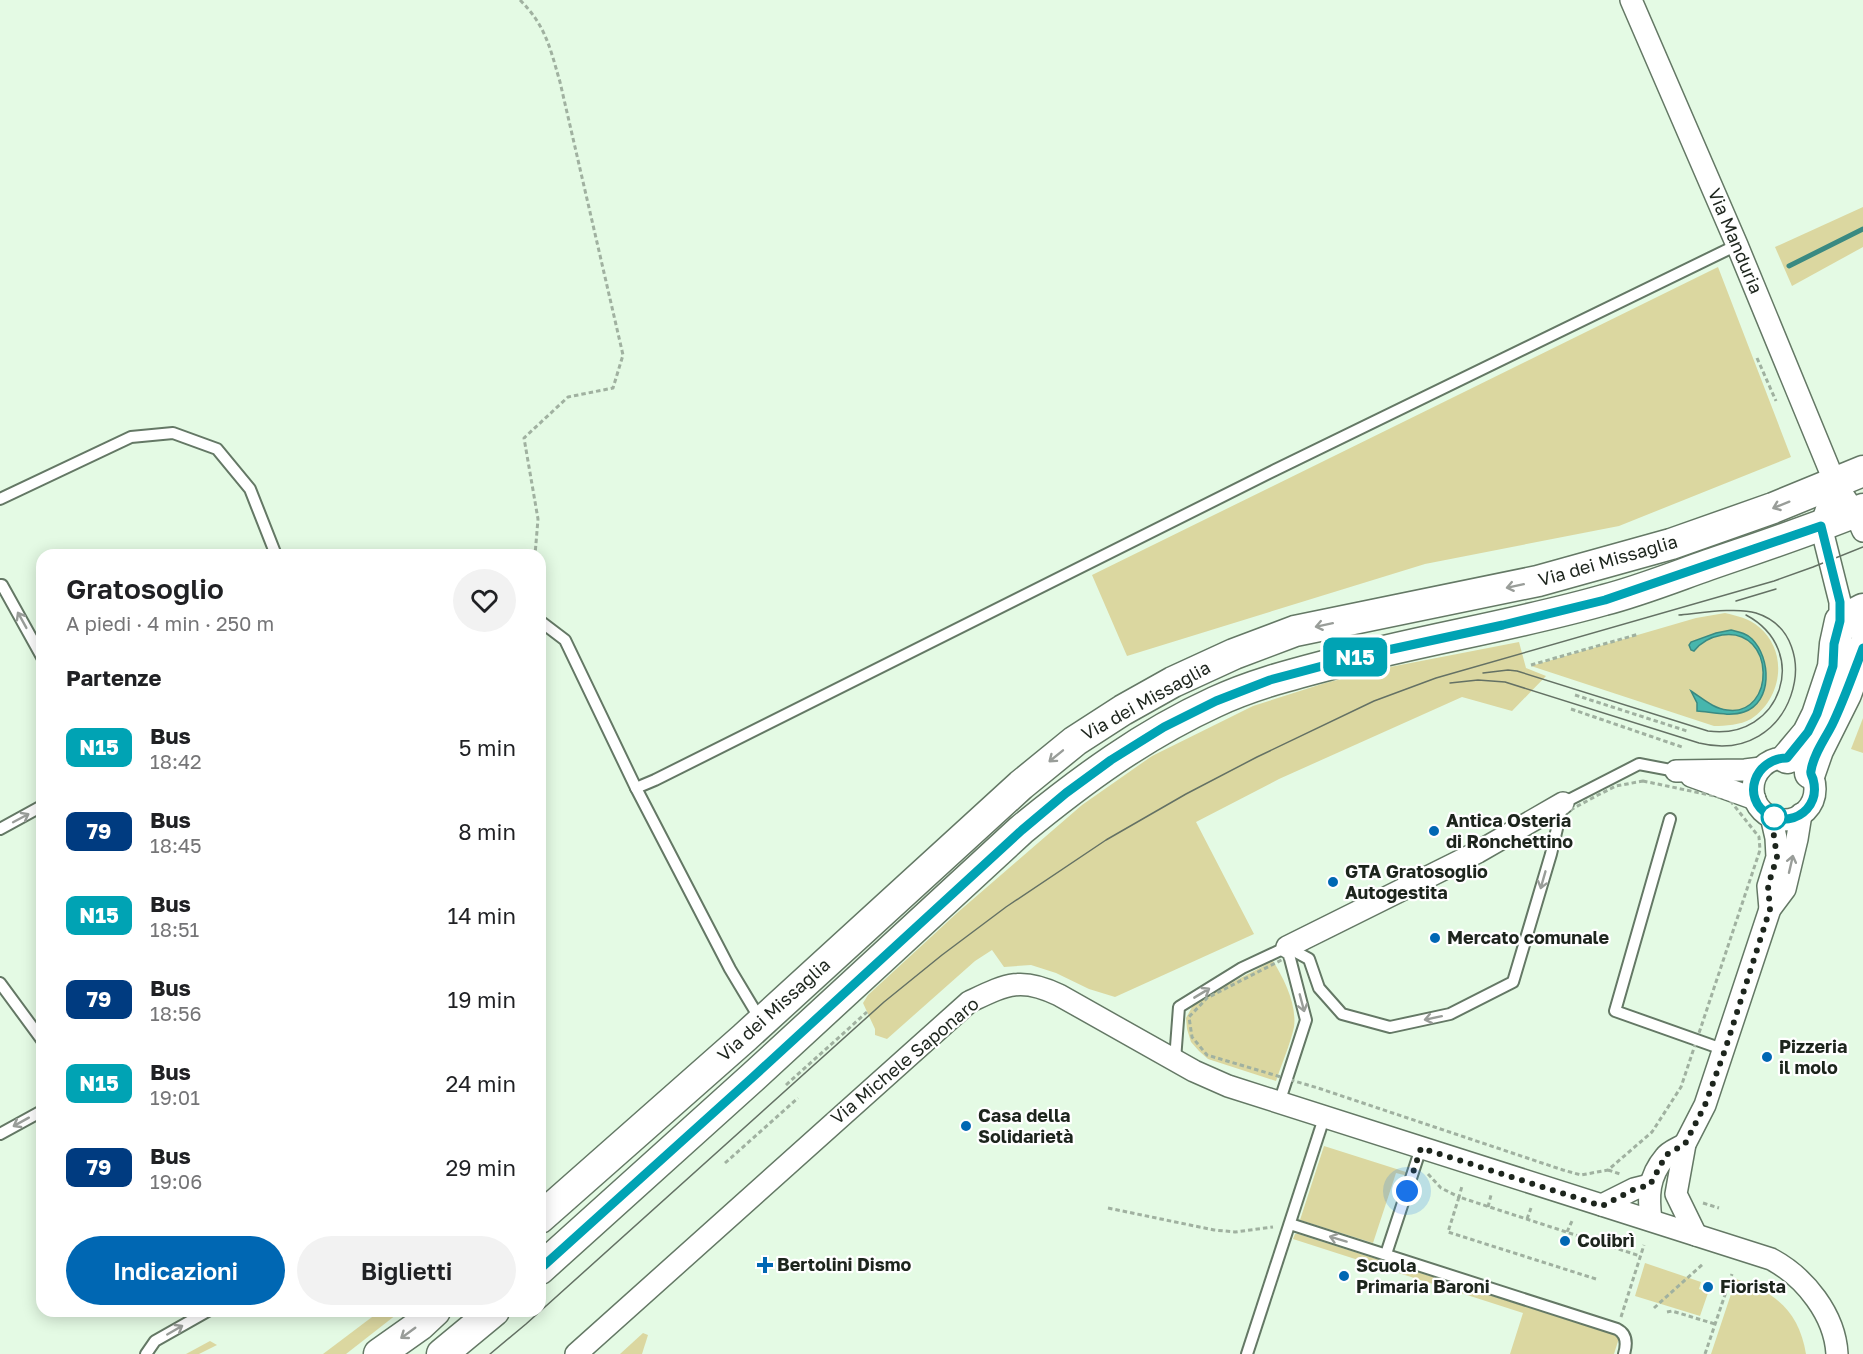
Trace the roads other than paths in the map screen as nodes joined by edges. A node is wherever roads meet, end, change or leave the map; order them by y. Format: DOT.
graph roads {
  1 [pos="1631,0"];
  2 [pos="1737,245"];
  3 [pos="1863,471"];
  4 [pos="1835,483"];
  5 [pos="0,499"];
  6 [pos="1860,518"];
  7 [pos="1821,526"];
  8 [pos="274,549"];
  9 [pos="0,585"];
  10 [pos="1855,620"];
  11 [pos="546,626"];
  12 [pos="36,646"];
  13 [pos="1863,648"];
  14 [pos="1786,766"];
  15 [pos="1676,771"];
  16 [pos="636,788"];
  17 [pos="1755,799"];
  18 [pos="1563,803"];
  19 [pos="36,809"];
  20 [pos="1801,814"];
  21 [pos="1771,816"];
  22 [pos="1670,819"];
  23 [pos="0,829"];
  24 [pos="1770,909"];
  25 [pos="1287,947"];
  26 [pos="0,983"];
  27 [pos="762,1022"];
  28 [pos="36,1032"];
  29 [pos="1725,1050"];
  30 [pos="1175,1060"];
  31 [pos="1279,1103"];
  32 [pos="36,1114"];
  33 [pos="1324,1118"];
  34 [pos="0,1134"];
  35 [pos="1685,1144"];
  36 [pos="1421,1148"];
  37 [pos="1650,1185"];
  38 [pos="1676,1194"];
  39 [pos="1602,1206"];
  40 [pos="546,1209"];
  41 [pos="1651,1220"];
  42 [pos="1285,1225"];
  43 [pos="1696,1235"];
  44 [pos="1386,1254"];
  45 [pos="546,1264"];
  46 [pos="197,1317"];
  47 [pos="429,1317"];
  48 [pos="487,1317"];
  49 [pos="1625,1352"];
  50 [pos="146,1354"];
  51 [pos="379,1354"];
  52 [pos="442,1354"];
  53 [pos="576,1354"];
  54 [pos="1247,1354"];
  55 [pos="1837,1354"];
  1 -- 2 [label="street, Via Manduria"];
  2 -- 4 [label="street, Via Manduria"];
  2 -- 16 [label="lane"];
  3 -- 4 [label="main road, Via dei Missaglia"];
  4 -- 6 [label="street, Via dei Missaglia"];
  4 -- 7 [label="street"];
  4 -- 27 [label="main road, Via dei Missaglia, one-way"];
  5 -- 8 [label="lane"];
  6 -- 7 [label="main road, Via dei Missaglia"];
  7 -- 10 [label="street"];
  7 -- 45 [label="main road, Via dei Missaglia"];
  12 -- 9 [label="lane, one-way"];
  10 -- 14 [label="main road"];
  11 -- 16 [label="lane"];
  13 -- 14 [label="main road"];
  14 -- 15 [label="street"];
  14 -- 17 [label="street"];
  14 -- 20 [label="street"];
  15 -- 17 [label="street"];
  15 -- 18 [label="lane"];
  16 -- 27 [label="lane"];
  17 -- 21 [label="street"];
  18 -- 25 [label="street"];
  18 -- 25 [label="lane, one-way"];
  23 -- 19 [label="lane, one-way"];
  20 -- 21 [label="street"];
  24 -- 20 [label="street, one-way"];
  21 -- 24 [label="street"];
  22 -- 29 [label="lane"];
  24 -- 29 [label="street"];
  30 -- 25 [label="lane, one-way"];
  25 -- 31 [label="lane, one-way"];
  26 -- 28 [label="lane"];
  27 -- 40 [label="main road, Via dei Missaglia"];
  29 -- 35 [label="street"];
  30 -- 31 [label="street, Via Michele Saponaro"];
  30 -- 53 [label="street, Via Michele Saponaro"];
  31 -- 33 [label="street, Via Michele Saponaro"];
  32 -- 34 [label="lane, one-way"];
  33 -- 36 [label="street, Via Michele Saponaro"];
  33 -- 42 [label="lane"];
  35 -- 37 [label="street"];
  35 -- 38 [label="street"];
  36 -- 39 [label="street, Via Michele Saponaro"];
  36 -- 44 [label="lane"];
  37 -- 39 [label="street"];
  37 -- 41 [label="street"];
  38 -- 41 [label="street"];
  38 -- 43 [label="street"];
  39 -- 41 [label="street, Via Michele Saponaro"];
  41 -- 43 [label="street, Via Michele Saponaro"];
  44 -- 42 [label="lane, one-way"];
  42 -- 54 [label="lane"];
  43 -- 55 [label="street, Via Michele Saponaro"];
  44 -- 49 [label="lane"];
  50 -- 46 [label="lane, one-way"];
  47 -- 51 [label="main road, one-way"];
  48 -- 52 [label="main road"];
}
